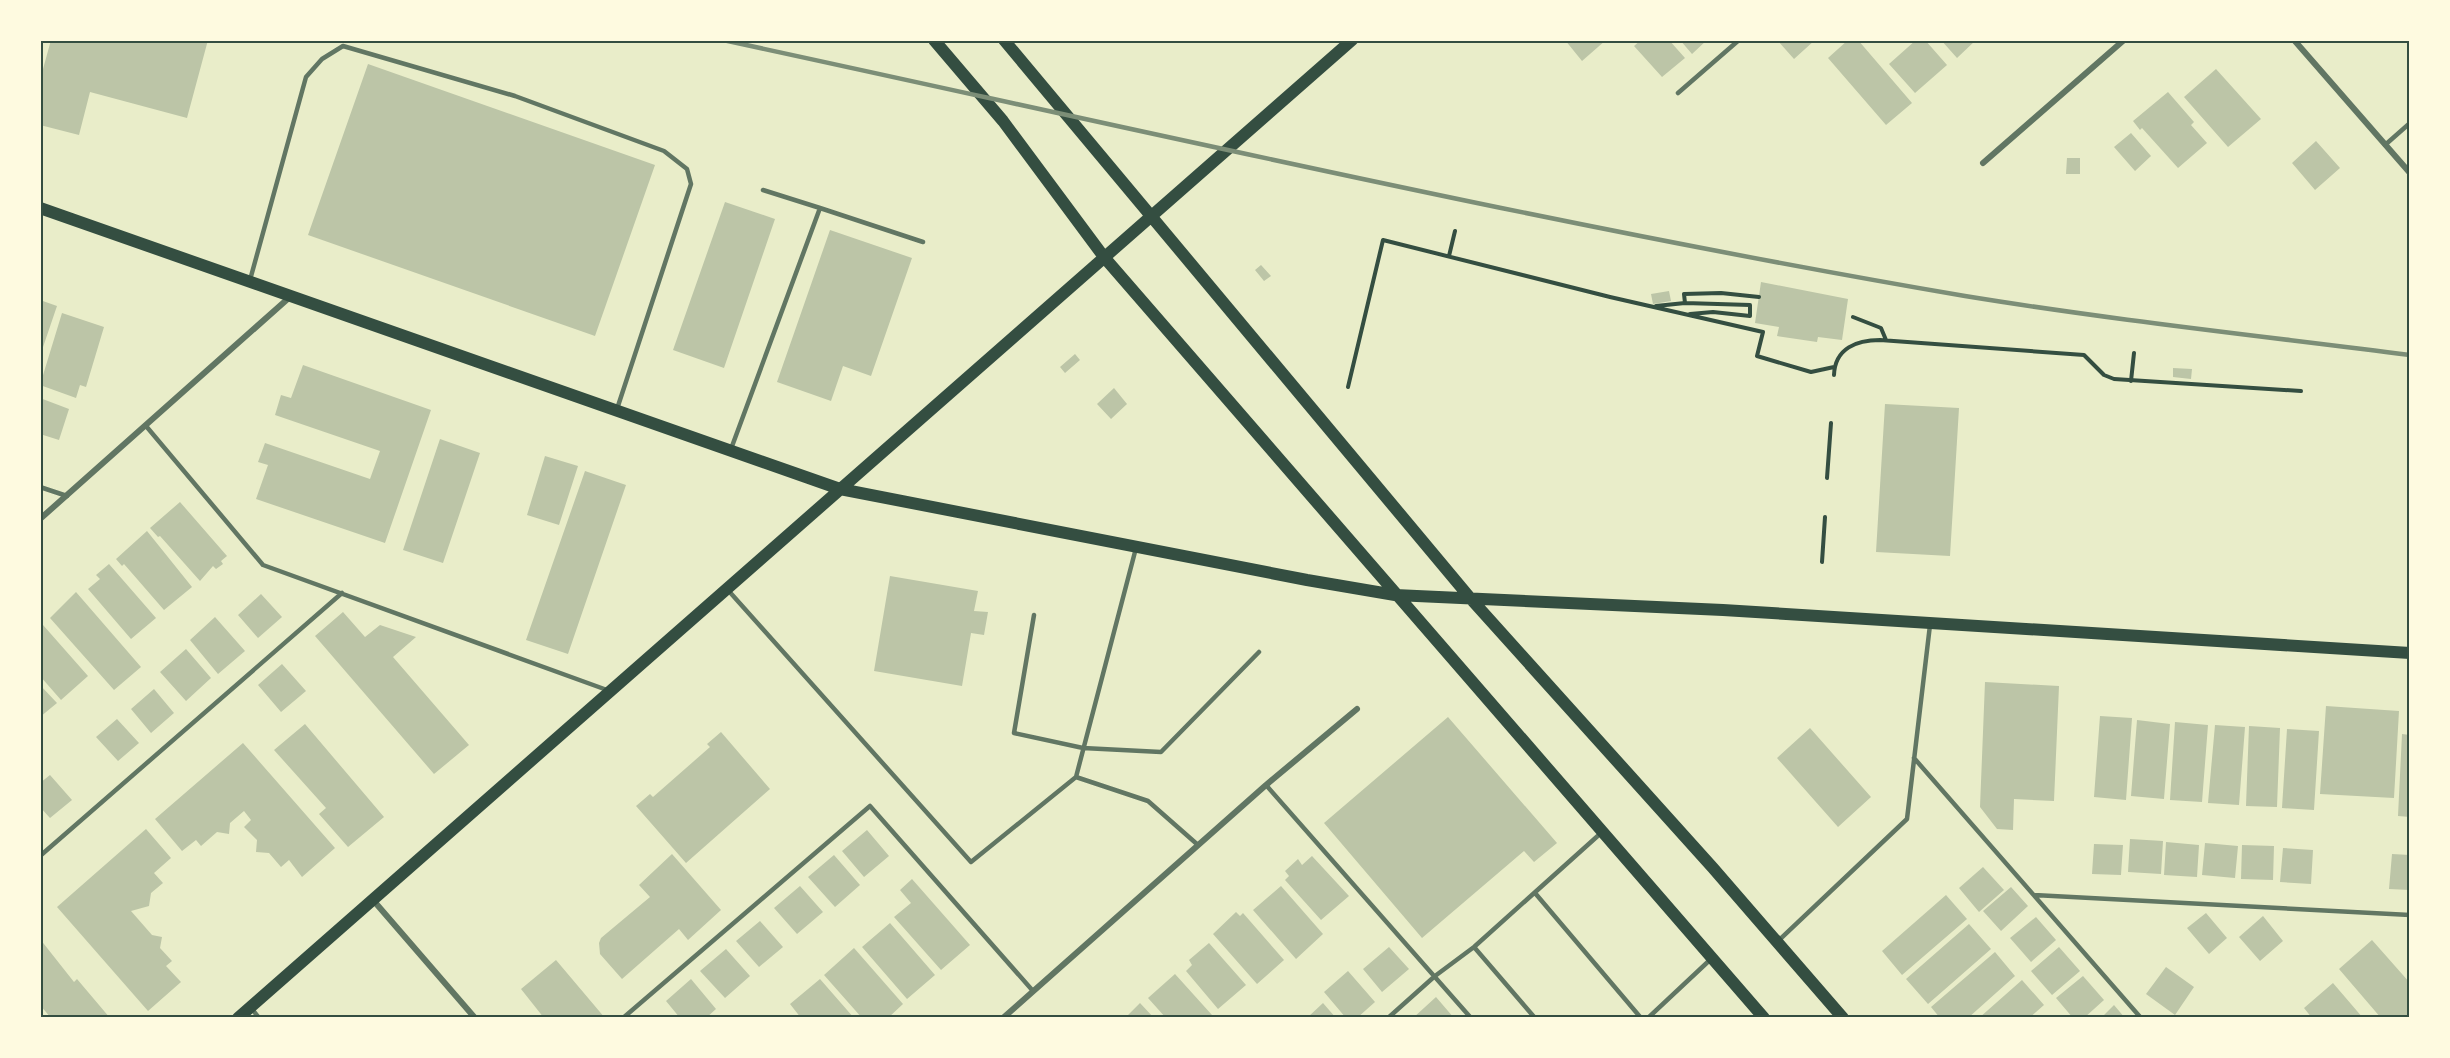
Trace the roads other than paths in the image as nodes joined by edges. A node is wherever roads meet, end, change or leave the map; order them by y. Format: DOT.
graph roads {
  1 [pos="934,40"];
  2 [pos="1004,40"];
  3 [pos="1352,40"];
  4 [pos="1738,40"];
  5 [pos="2124,40"];
  6 [pos="2294,40"];
  7 [pos="1678,93"];
  8 [pos="2409,123"];
  9 [pos="2385,145"];
  10 [pos="1983,163"];
  11 [pos="2409,173"];
  12 [pos="763,190"];
  13 [pos="40,208"];
  14 [pos="820,208"];
  15 [pos="1151,217"];
  16 [pos="923,242"];
  17 [pos="1104,257"];
  18 [pos="250,281"];
  19 [pos="291,296"];
  20 [pos="617,409"];
  21 [pos="146,426"];
  22 [pos="731,449"];
  23 [pos="40,487"];
  24 [pos="840,489"];
  25 [pos="67,496"];
  26 [pos="40,519"];
  27 [pos="1137,546"];
  28 [pos="726,588"];
  29 [pos="342,593"];
  30 [pos="1395,595"];
  31 [pos="1471,598"];
  32 [pos="1034,615"];
  33 [pos="1930,622"];
  34 [pos="1259,652"];
  35 [pos="2409,653"];
  36 [pos="609,691"];
  37 [pos="1357,709"];
  38 [pos="1083,748"];
  39 [pos="1913,757"];
  40 [pos="1076,777"];
  41 [pos="1266,785"];
  42 [pos="1602,832"];
  43 [pos="1198,845"];
  44 [pos="40,856"];
  45 [pos="1535,893"];
  46 [pos="2034,895"];
  47 [pos="372,900"];
  48 [pos="2409,915"];
  49 [pos="1777,941"];
  50 [pos="1474,947"];
  51 [pos="1712,958"];
  52 [pos="1435,976"];
  53 [pos="1033,991"];
  54 [pos="250,1006"];
  55 [pos="238,1017"];
  56 [pos="259,1017"];
  57 [pos="475,1017"];
  58 [pos="623,1017"];
  59 [pos="1003,1017"];
  60 [pos="1388,1017"];
  61 [pos="1471,1017"];
  62 [pos="1535,1017"];
  63 [pos="1641,1017"];
  64 [pos="1648,1017"];
  65 [pos="1764,1017"];
  66 [pos="1843,1017"];
  67 [pos="2141,1017"];
  1 -- 17 [label="main road"];
  2 -- 15 [label="main road"];
  3 -- 15 [label="main road"];
  4 -- 7 [label="lane"];
  5 -- 10 [label="street"];
  6 -- 9 [label="street"];
  8 -- 9 [label="lane"];
  9 -- 11 [label="street"];
  12 -- 14 [label="lane"];
  13 -- 18 [label="main road"];
  14 -- 16 [label="lane"];
  14 -- 22 [label="lane"];
  15 -- 17 [label="main road"];
  15 -- 31 [label="main road"];
  17 -- 24 [label="main road"];
  17 -- 30 [label="main road"];
  18 -- 19 [label="main road"];
  18 -- 20 [label="lane"];
  19 -- 20 [label="main road"];
  19 -- 21 [label="street"];
  20 -- 22 [label="main road"];
  21 -- 25 [label="street"];
  21 -- 29 [label="lane"];
  22 -- 24 [label="main road"];
  23 -- 25 [label="lane"];
  24 -- 27 [label="main road"];
  24 -- 28 [label="main road"];
  25 -- 26 [label="street"];
  27 -- 30 [label="main road"];
  27 -- 38 [label="lane"];
  28 -- 36 [label="main road"];
  28 -- 40 [label="lane"];
  29 -- 36 [label="lane"];
  29 -- 44 [label="lane"];
  30 -- 31 [label="main road"];
  30 -- 42 [label="main road"];
  31 -- 33 [label="main road"];
  31 -- 49 [label="main road"];
  32 -- 38 [label="lane"];
  33 -- 35 [label="main road"];
  33 -- 39 [label="lane"];
  34 -- 38 [label="lane"];
  36 -- 47 [label="main road"];
  37 -- 41 [label="street"];
  38 -- 40 [label="lane"];
  39 -- 46 [label="lane"];
  39 -- 49 [label="lane"];
  40 -- 43 [label="lane"];
  41 -- 43 [label="street"];
  41 -- 52 [label="lane"];
  42 -- 45 [label="lane"];
  42 -- 51 [label="main road"];
  43 -- 53 [label="street"];
  45 -- 50 [label="lane"];
  45 -- 63 [label="lane"];
  46 -- 48 [label="lane"];
  46 -- 67 [label="lane"];
  47 -- 54 [label="main road"];
  47 -- 57 [label="street"];
  49 -- 66 [label="main road"];
  50 -- 52 [label="lane"];
  50 -- 62 [label="lane"];
  51 -- 64 [label="lane"];
  51 -- 65 [label="main road"];
  52 -- 60 [label="lane"];
  52 -- 61 [label="lane"];
  53 -- 58 [label="lane"];
  53 -- 59 [label="street"];
  54 -- 55 [label="main road"];
  54 -- 56 [label="lane"];
}
